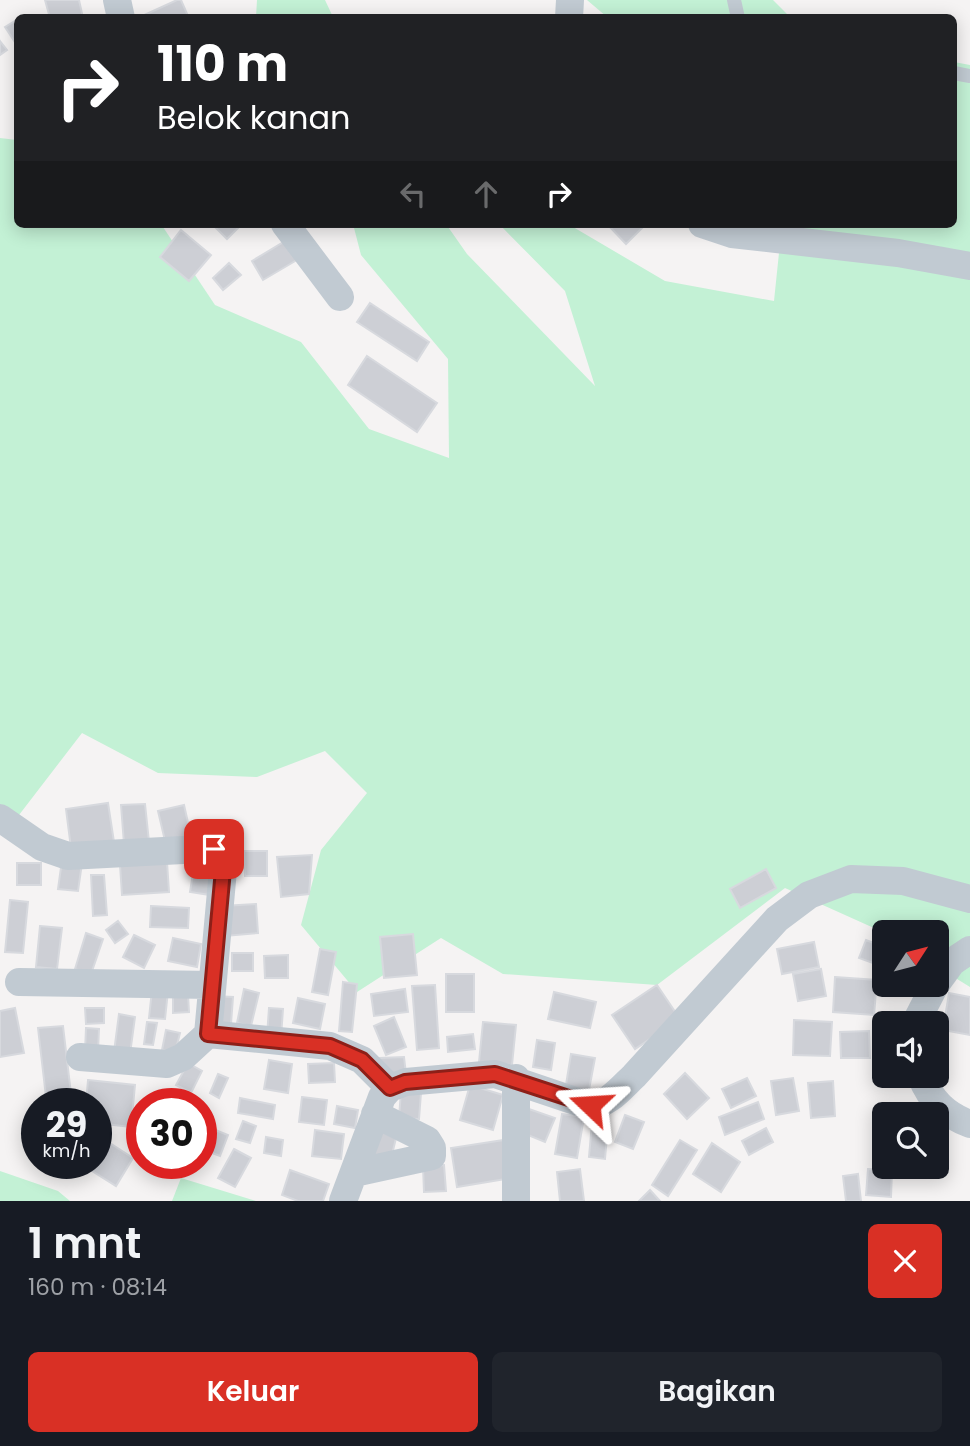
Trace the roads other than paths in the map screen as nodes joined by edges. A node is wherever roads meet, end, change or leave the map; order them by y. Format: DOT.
graph roads {
  1 [pos="288,228"];
  2 [pos="714,228"];
  3 [pos="970,267"];
  4 [pos="340,296"];
  5 [pos="0,818"];
  6 [pos="970,899"];
  7 [pos="970,950"];
  8 [pos="949,966"];
  9 [pos="19,982"];
  10 [pos="212,985"];
  11 [pos="208,1034"];
  12 [pos="80,1057"];
  13 [pos="516,1078"];
  14 [pos="390,1088"];
  15 [pos="926,1088"];
  16 [pos="375,1114"];
  17 [pos="970,1124"];
  18 [pos="354,1173"];
  19 [pos="343,1201"];
  20 [pos="516,1201"];
  1 -- 4 [label="street"];
  2 -- 3 [label="street"];
  5 -- 10 [label="street"];
  6 -- 13 [label="street"];
  7 -- 8 [label="street"];
  9 -- 10 [label="street"];
  10 -- 11 [label="street"];
  11 -- 12 [label="street"];
  11 -- 14 [label="street"];
  13 -- 14 [label="street"];
  13 -- 20 [label="street"];
  14 -- 16 [label="street"];
  15 -- 17 [label="street"];
  16 -- 18 [label="street"];
  16 -- 18 [label="street"];
  18 -- 19 [label="street"];
}
